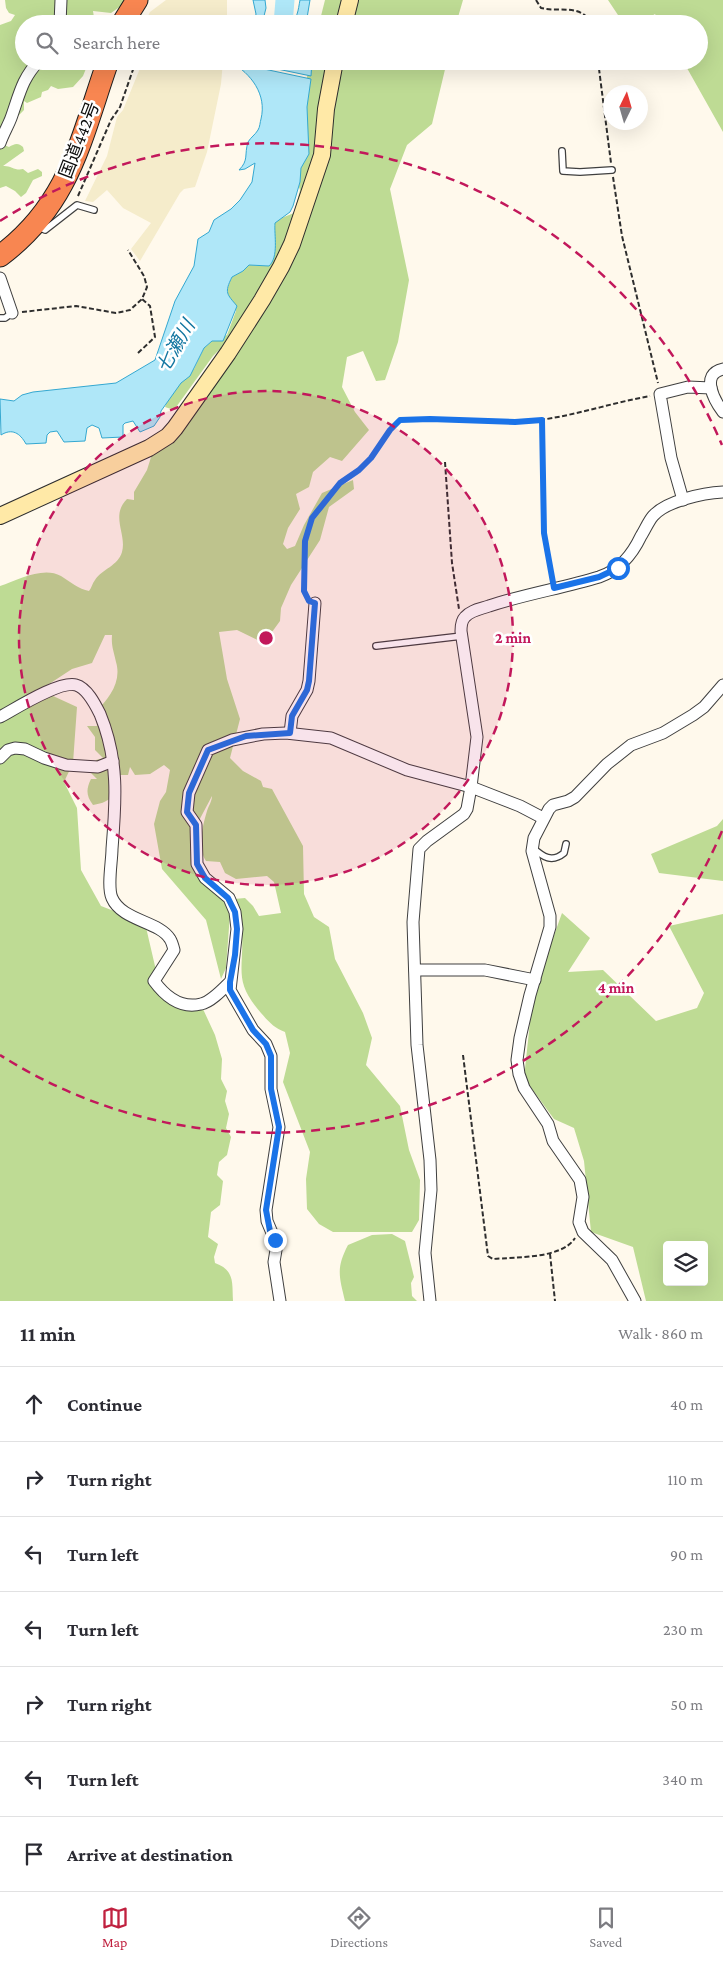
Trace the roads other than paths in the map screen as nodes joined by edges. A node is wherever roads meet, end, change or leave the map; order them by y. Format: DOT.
graph roads {
  1 [pos="61,0"];
  2 [pos="137,0"];
  3 [pos="350,0"];
  4 [pos="60,15"];
  5 [pos="128,15"];
  6 [pos="346,15"];
  7 [pos="30,70"];
  8 [pos="105,70"];
  9 [pos="333,70"];
  10 [pos="0,143"];
  11 [pos="562,151"];
  12 [pos="612,170"];
  13 [pos="94,210"];
  14 [pos="35,224"];
  15 [pos="0,256"];
  16 [pos="0,278"];
  17 [pos="12,313"];
  18 [pos="0,318"];
  19 [pos="723,368"];
  20 [pos="711,388"];
  21 [pos="723,412"];
  22 [pos="723,492"];
  23 [pos="683,500"];
  24 [pos="0,516"];
  25 [pos="315,603"];
  26 [pos="462,636"];
  27 [pos="376,646"];
  28 [pos="723,685"];
  29 [pos="0,718"];
  30 [pos="290,733"];
  31 [pos="0,758"];
  32 [pos="113,761"];
  33 [pos="471,787"];
  34 [pos="543,818"];
  35 [pos="566,844"];
  36 [pos="532,847"];
  37 [pos="415,970"];
  38 [pos="535,980"];
  39 [pos="230,982"];
  40 [pos="280,1301"];
  41 [pos="430,1301"];
  42 [pos="635,1301"];
  1 -- 4 [label="street"];
  2 -- 5 [label="highway"];
  3 -- 6 [label="street"];
  7 -- 10 [label="street"];
  8 -- 14 [label="highway, 国道442号"];
  9 -- 24 [label="street"];
  11 -- 12 [label="lane"];
  13 -- 14 [label="lane"];
  14 -- 15 [label="highway, 国道442号"];
  16 -- 17 [label="street"];
  17 -- 18 [label="lane"];
  19 -- 20 [label="street"];
  20 -- 21 [label="street"];
  20 -- 23 [label="street"];
  22 -- 23 [label="street"];
  23 -- 26 [label="street"];
  25 -- 30 [label="street"];
  26 -- 27 [label="lane"];
  26 -- 33 [label="street"];
  28 -- 34 [label="street"];
  29 -- 32 [label="street"];
  30 -- 33 [label="street"];
  30 -- 39 [label="street"];
  31 -- 32 [label="street"];
  32 -- 39 [label="street"];
  33 -- 34 [label="street"];
  33 -- 37 [label="street"];
  34 -- 36 [label="street"];
  35 -- 36 [label="lane"];
  36 -- 38 [label="street"];
  37 -- 38 [label="street"];
  37 -- 41 [label="street"];
  38 -- 42 [label="street"];
  39 -- 40 [label="street"];
}
